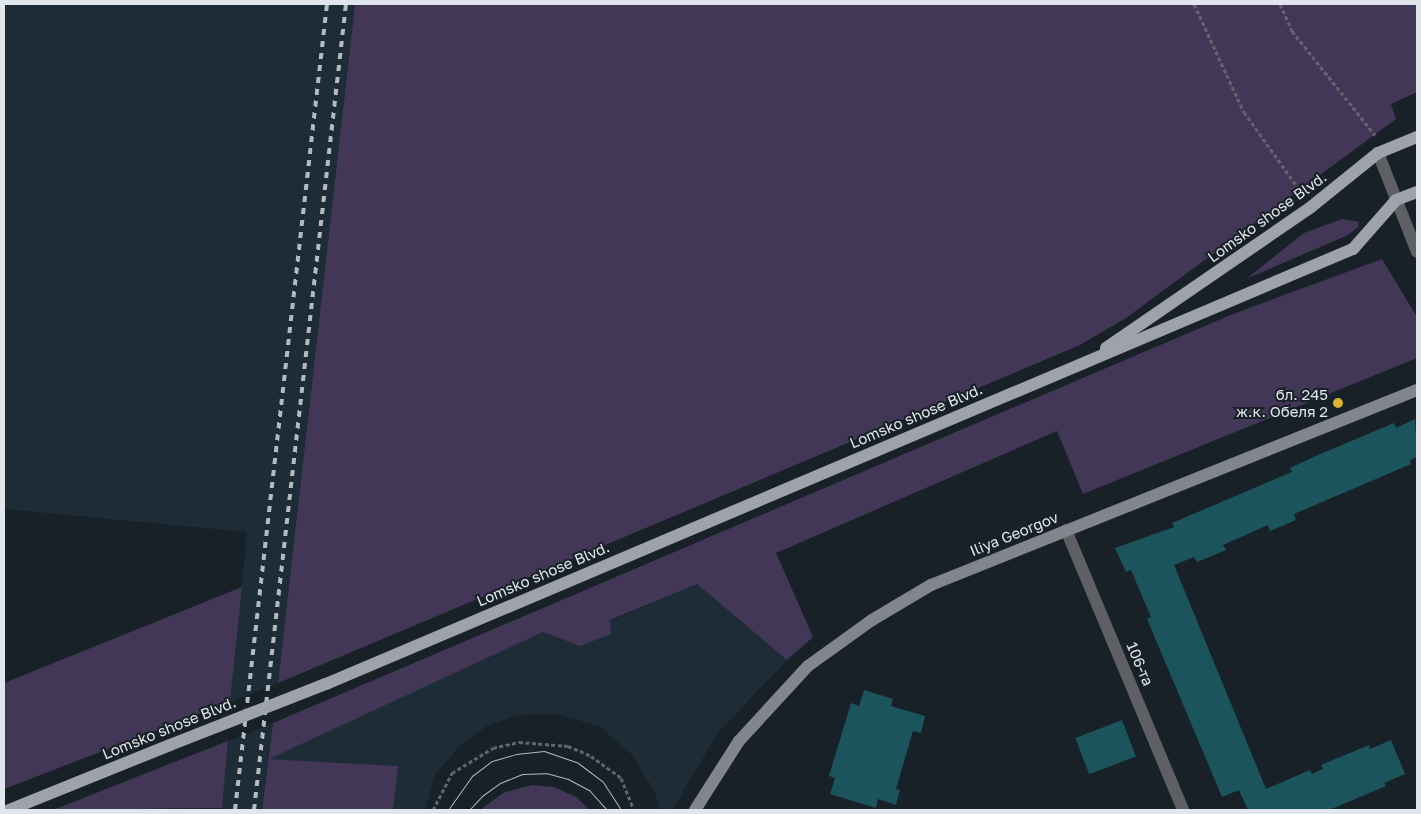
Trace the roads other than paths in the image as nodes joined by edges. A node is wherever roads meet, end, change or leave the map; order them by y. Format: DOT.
graph roads {
  1 [pos="1417,137"];
  2 [pos="1378,153"];
  3 [pos="1417,192"];
  4 [pos="1396,200"];
  5 [pos="1417,252"];
  6 [pos="1088,361"];
  7 [pos="1417,390"];
  8 [pos="1066,530"];
  9 [pos="9,810"];
  10 [pos="695,810"];
  11 [pos="1183,810"];
  1 -- 2 [label="main road, Lomsko shose Blvd."];
  2 -- 4 [label="street"];
  2 -- 6 [label="main road, Lomsko shose Blvd."];
  3 -- 4 [label="main road, Lomsko shose Blvd."];
  4 -- 5 [label="street"];
  4 -- 6 [label="main road, Lomsko shose Blvd."];
  6 -- 9 [label="main road, Lomsko shose Blvd., bridge"];
  7 -- 8 [label="street, Iliya Georgov"];
  8 -- 10 [label="street, Iliya Georgov"];
  8 -- 11 [label="street, 106-та"];
}
